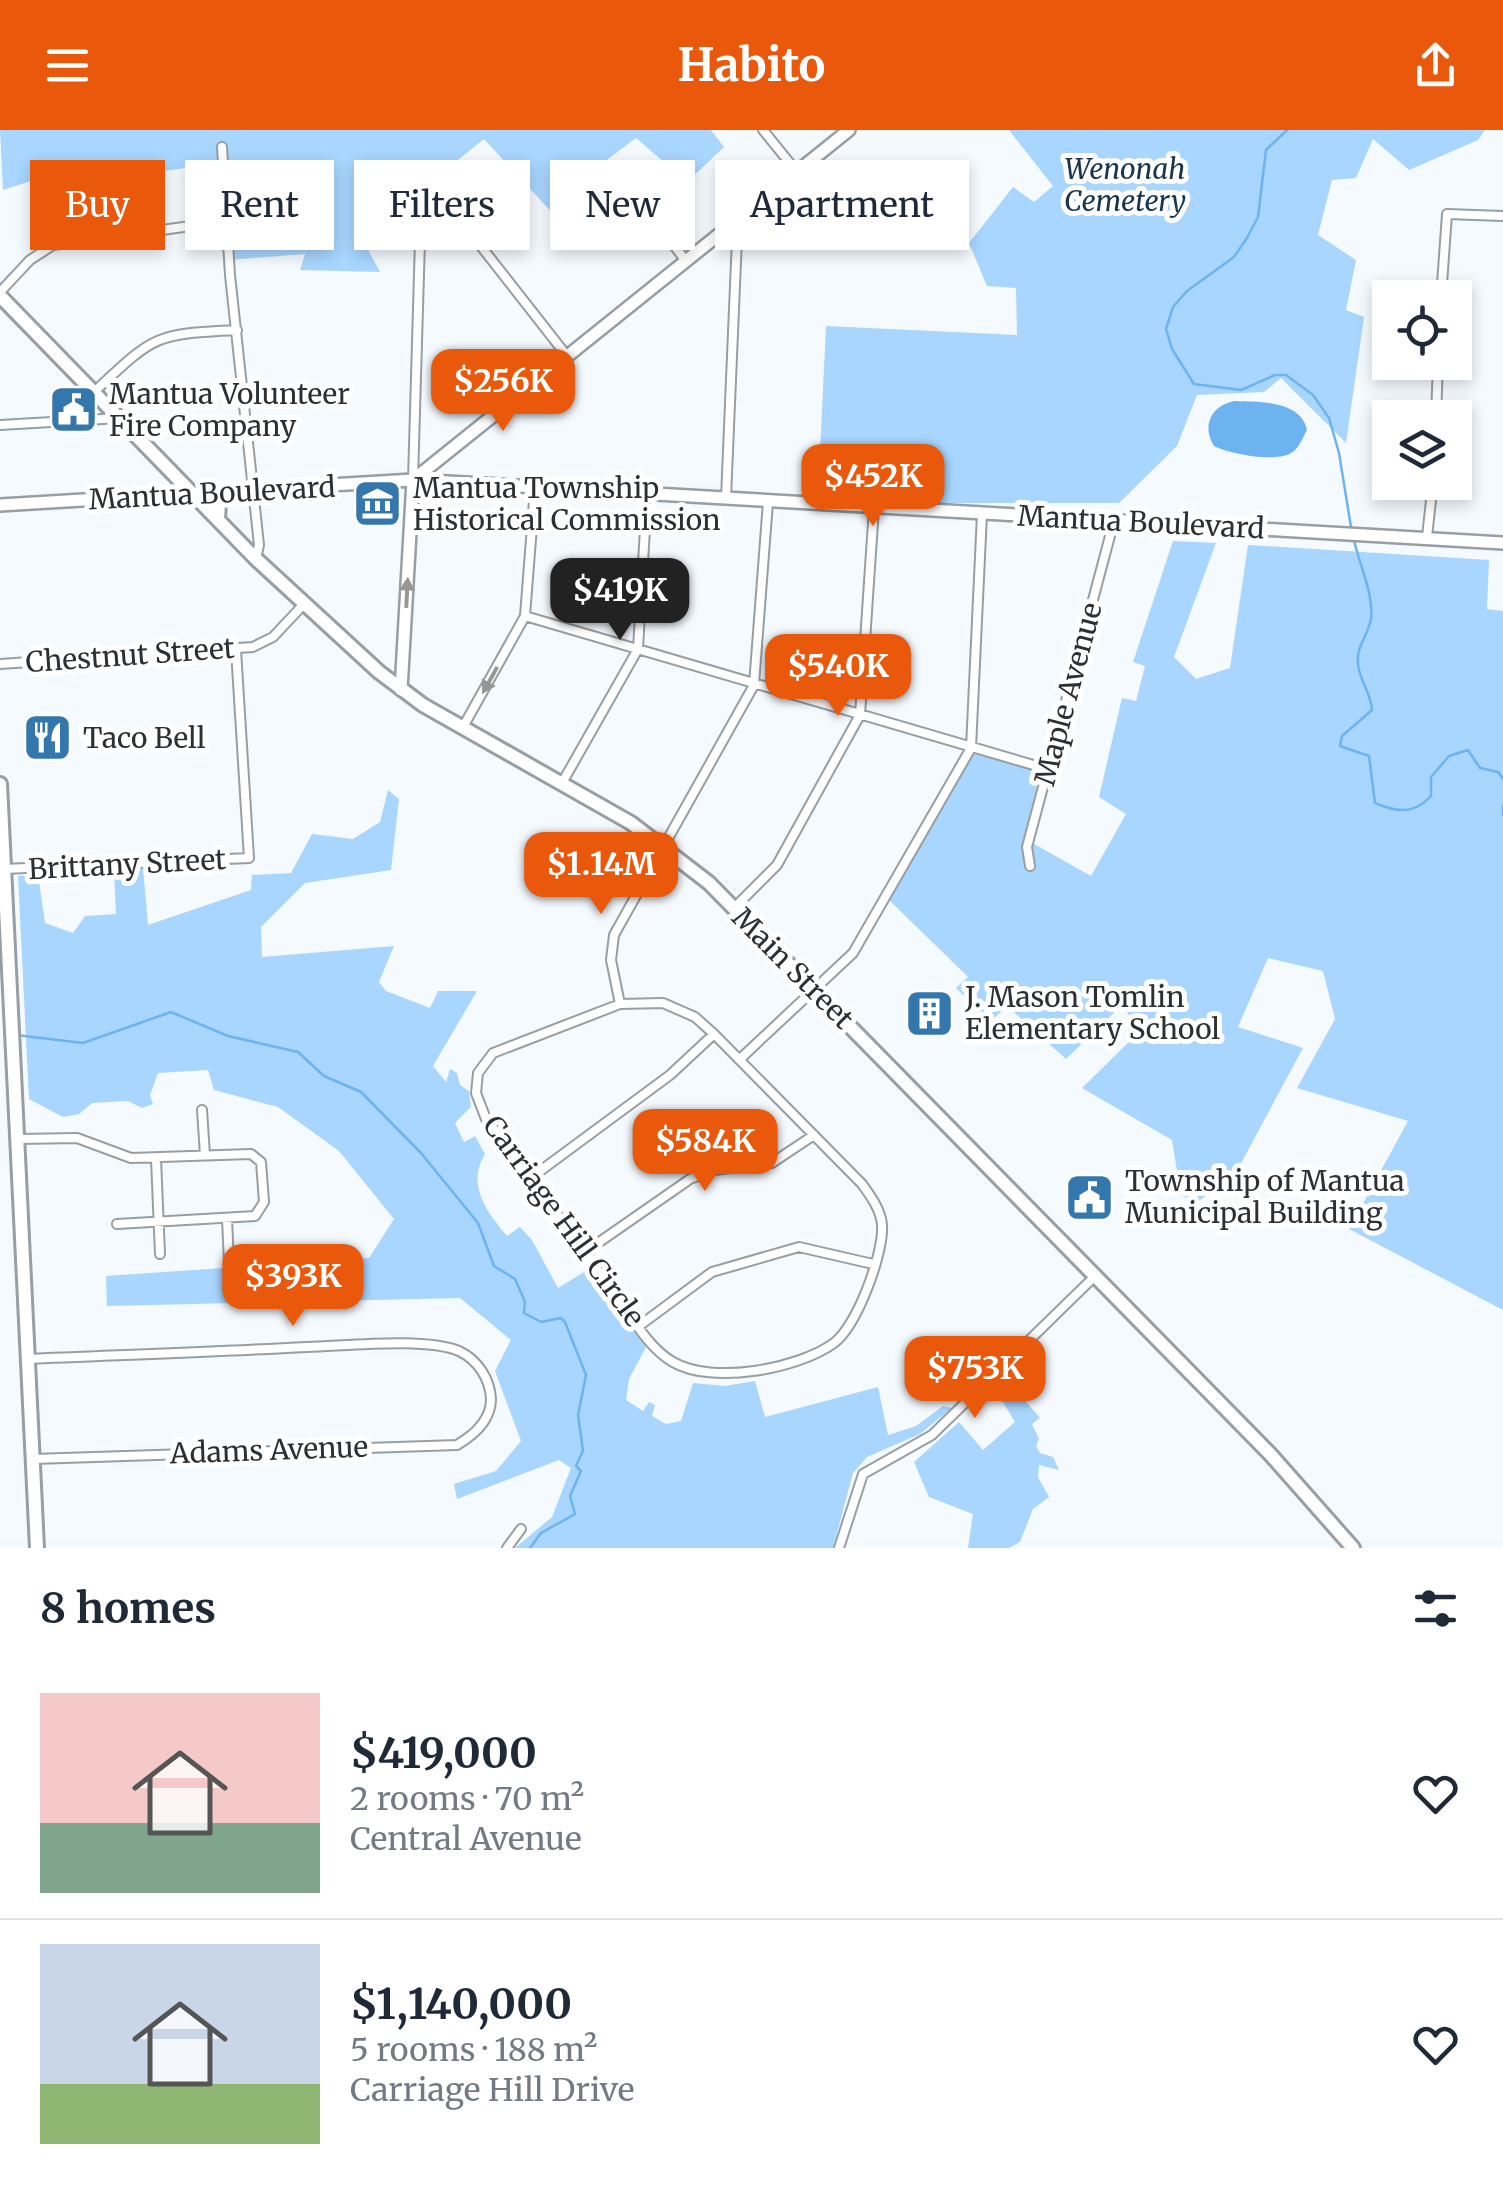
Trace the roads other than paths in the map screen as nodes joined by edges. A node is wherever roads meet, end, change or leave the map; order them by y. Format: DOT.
graph roads {
  1 [pos="763,130"];
  2 [pos="849,130"];
  3 [pos="222,147"];
  4 [pos="223,160"];
  5 [pos="787,160"];
  6 [pos="812,160"];
  7 [pos="1503,216"];
  8 [pos="185,227"];
  9 [pos="715,237"];
  10 [pos="230,250"];
  11 [pos="677,250"];
  12 [pos="736,250"];
  13 [pos="686,261"];
  14 [pos="1442,280"];
  15 [pos="0,294"];
  16 [pos="237,330"];
  17 [pos="567,356"];
  18 [pos="95,391"];
  19 [pos="121,418"];
  20 [pos="0,425"];
  21 [pos="413,480"];
  22 [pos="536,488"];
  23 [pos="253,490"];
  24 [pos="229,492"];
  25 [pos="193,494"];
  26 [pos="647,494"];
  27 [pos="726,499"];
  28 [pos="1431,500"];
  29 [pos="0,505"];
  30 [pos="768,507"];
  31 [pos="874,508"];
  32 [pos="982,514"];
  33 [pos="218,519"];
  34 [pos="1114,521"];
  35 [pos="1427,537"];
  36 [pos="1503,543"];
  37 [pos="256,559"];
  38 [pos="304,604"];
  39 [pos="526,616"];
  40 [pos="638,649"];
  41 [pos="236,650"];
  42 [pos="0,664"];
  43 [pos="754,684"];
  44 [pos="401,690"];
  45 [pos="860,715"];
  46 [pos="464,727"];
  47 [pos="971,748"];
  48 [pos="1047,770"];
  49 [pos="562,783"];
  50 [pos="0,784"];
  51 [pos="663,846"];
  52 [pos="1030,866"];
  53 [pos="4,870"];
  54 [pos="733,908"];
  55 [pos="814,990"];
  56 [pos="620,1004"];
  57 [pos="714,1034"];
  58 [pos="740,1059"];
  59 [pos="202,1110"];
  60 [pos="814,1135"];
  61 [pos="18,1139"];
  62 [pos="205,1155"];
  63 [pos="156,1159"];
  64 [pos="532,1177"];
  65 [pos="227,1220"];
  66 [pos="159,1222"];
  67 [pos="117,1224"];
  68 [pos="585,1252"];
  69 [pos="160,1254"];
  70 [pos="229,1262"];
  71 [pos="872,1264"];
  72 [pos="1095,1276"];
  73 [pos="639,1326"];
  74 [pos="26,1359"];
  75 [pos="31,1459"];
  76 [pos="521,1529"];
  77 [pos="38,1548"];
  78 [pos="506,1548"];
  79 [pos="839,1548"];
  80 [pos="1354,1548"];
  1 -- 5 [label="street"];
  2 -- 6 [label="main road"];
  3 -- 4 [label="street"];
  7 -- 14 [label="street"];
  8 -- 15 [label="street"];
  9 -- 13 [label="main road"];
  10 -- 16 [label="street"];
  11 -- 13 [label="street"];
  12 -- 27 [label="street"];
  13 -- 17 [label="main road"];
  15 -- 18 [label="main road, Main Street"];
  16 -- 18 [label="street"];
  16 -- 23 [label="street"];
  17 -- 21 [label="main road"];
  17 -- 21 [label="street"];
  18 -- 19 [label="main road, Main Street"];
  19 -- 20 [label="street"];
  19 -- 25 [label="main road, Main Street"];
  21 -- 22 [label="main road, Mantua Boulevard"];
  21 -- 23 [label="main road, Mantua Boulevard"];
  44 -- 21 [label="main road, one-way"];
  22 -- 26 [label="main road, Mantua Boulevard"];
  22 -- 39 [label="street"];
  23 -- 24 [label="main road, Mantua Boulevard"];
  23 -- 37 [label="street"];
  24 -- 25 [label="main road, Mantua Boulevard"];
  24 -- 33 [label="main road"];
  25 -- 29 [label="main road, Mantua Boulevard"];
  25 -- 33 [label="main road, Main Street"];
  26 -- 27 [label="main road, Mantua Boulevard"];
  26 -- 40 [label="street"];
  27 -- 30 [label="main road, Mantua Boulevard"];
  28 -- 35 [label="street"];
  30 -- 31 [label="main road, Mantua Boulevard"];
  30 -- 43 [label="street"];
  31 -- 32 [label="main road, Mantua Boulevard"];
  31 -- 45 [label="street"];
  32 -- 34 [label="main road, Mantua Boulevard"];
  32 -- 47 [label="street"];
  33 -- 37 [label="main road, Main Street"];
  34 -- 35 [label="main road, Mantua Boulevard"];
  34 -- 48 [label="street, Maple Avenue"];
  35 -- 36 [label="main road, Mantua Boulevard"];
  37 -- 38 [label="main road, Main Street"];
  38 -- 41 [label="street, Chestnut Street"];
  38 -- 44 [label="main road, Main Street"];
  39 -- 40 [label="street"];
  39 -- 46 [label="street, one-way"];
  40 -- 43 [label="street"];
  40 -- 49 [label="street"];
  41 -- 42 [label="street, Chestnut Street"];
  41 -- 53 [label="street, Brittany Street"];
  43 -- 45 [label="street"];
  43 -- 51 [label="street"];
  44 -- 46 [label="main road, Main Street"];
  45 -- 47 [label="street"];
  45 -- 54 [label="street"];
  46 -- 49 [label="main road, Main Street"];
  47 -- 48 [label="street"];
  47 -- 55 [label="street"];
  48 -- 52 [label="street, Maple Avenue"];
  49 -- 51 [label="main road, Main Street"];
  50 -- 53 [label="main road"];
  51 -- 54 [label="main road, Main Street"];
  51 -- 56 [label="street"];
  53 -- 61 [label="main road"];
  54 -- 55 [label="main road, Main Street"];
  55 -- 58 [label="street"];
  55 -- 72 [label="main road, Main Street"];
  56 -- 57 [label="street, Carriage Hill Circle"];
  56 -- 64 [label="street, Carriage Hill Circle"];
  57 -- 58 [label="street, Carriage Hill Circle"];
  57 -- 64 [label="street"];
  58 -- 60 [label="street, Carriage Hill Circle"];
  59 -- 62 [label="street"];
  60 -- 68 [label="street"];
  60 -- 71 [label="street, Carriage Hill Circle"];
  61 -- 63 [label="street"];
  61 -- 74 [label="main road"];
  62 -- 63 [label="street"];
  62 -- 65 [label="street"];
  63 -- 66 [label="street"];
  64 -- 68 [label="street, Carriage Hill Circle"];
  65 -- 66 [label="street"];
  65 -- 70 [label="street"];
  66 -- 67 [label="street"];
  66 -- 69 [label="street"];
  68 -- 73 [label="street, Carriage Hill Circle"];
  71 -- 73 [label="street"];
  71 -- 73 [label="street, Carriage Hill Circle"];
  72 -- 79 [label="street"];
  72 -- 80 [label="main road, Main Street"];
  74 -- 75 [label="main road"];
  74 -- 75 [label="street, Adams Avenue"];
  75 -- 77 [label="main road"];
  76 -- 78 [label="street"];
}
